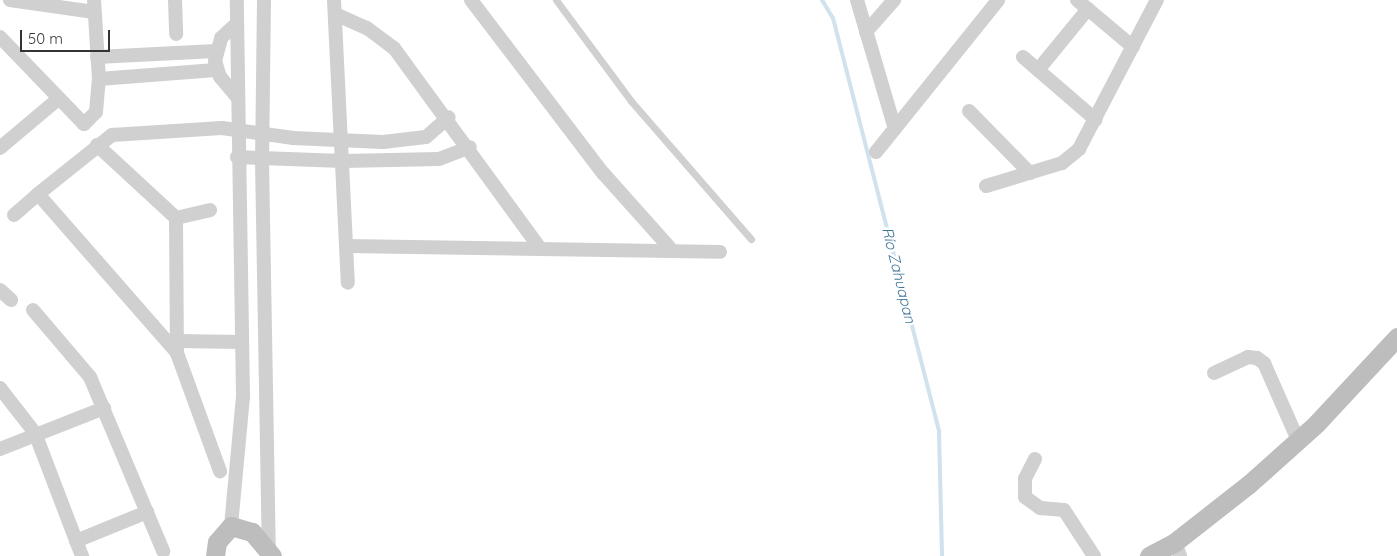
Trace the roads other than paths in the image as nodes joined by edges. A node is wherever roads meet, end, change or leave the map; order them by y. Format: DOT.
graph roads {
  1 [pos="10,0"];
  2 [pos="175,0"];
  3 [pos="237,0"];
  4 [pos="264,0"];
  5 [pos="471,0"];
  6 [pos="556,0"];
  7 [pos="857,0"];
  8 [pos="894,0"];
  9 [pos="998,0"];
  10 [pos="1077,0"];
  11 [pos="1157,0"];
  12 [pos="94,6"];
  13 [pos="334,7"];
  14 [pos="1088,9"];
  15 [pos="237,23"];
  16 [pos="866,32"];
  17 [pos="176,34"];
  18 [pos="0,37"];
  19 [pos="1133,47"];
  20 [pos="216,52"];
  21 [pos="97,57"];
  22 [pos="1023,57"];
  23 [pos="216,70"];
  24 [pos="1038,70"];
  25 [pos="99,79"];
  26 [pos="237,97"];
  27 [pos="57,100"];
  28 [pos="969,111"];
  29 [pos="449,117"];
  30 [pos="1096,120"];
  31 [pos="895,129"];
  32 [pos="237,131"];
  33 [pos="262,134"];
  34 [pos="426,137"];
  35 [pos="293,138"];
  36 [pos="342,139"];
  37 [pos="383,142"];
  38 [pos="97,145"];
  39 [pos="470,147"];
  40 [pos="0,148"];
  41 [pos="876,152"];
  42 [pos="237,157"];
  43 [pos="439,159"];
  44 [pos="262,160"];
  45 [pos="292,160"];
  46 [pos="390,160"];
  47 [pos="343,162"];
  48 [pos="1030,173"];
  49 [pos="986,186"];
  50 [pos="38,194"];
  51 [pos="210,210"];
  52 [pos="14,215"];
  53 [pos="176,218"];
  54 [pos="751,239"];
  55 [pos="346,246"];
  56 [pos="540,248"];
  57 [pos="670,248"];
  58 [pos="720,252"];
  59 [pos="348,283"];
  60 [pos="0,290"];
  61 [pos="11,300"];
  62 [pos="33,310"];
  63 [pos="1397,337"];
  64 [pos="242,342"];
  65 [pos="177,347"];
  66 [pos="1214,373"];
  67 [pos="0,388"];
  68 [pos="104,408"];
  69 [pos="35,433"];
  70 [pos="1298,440"];
  71 [pos="0,449"];
  72 [pos="1035,459"];
  73 [pos="220,471"];
  74 [pos="147,512"];
  75 [pos="230,526"];
  76 [pos="76,541"];
  77 [pos="1178,549"];
  78 [pos="163,550"];
  79 [pos="271,553"];
  80 [pos="215,555"];
  81 [pos="82,556"];
  82 [pos="1094,556"];
  83 [pos="1149,556"];
  1 -- 12 [label="street"];
  2 -- 17 [label="street"];
  3 -- 15 [label="street"];
  4 -- 33 [label="street"];
  5 -- 57 [label="street"];
  6 -- 54 [label="lane"];
  7 -- 16 [label="street"];
  8 -- 16 [label="street"];
  9 -- 31 [label="street"];
  10 -- 14 [label="street"];
  11 -- 19 [label="street"];
  12 -- 21 [label="street"];
  13 -- 29 [label="street"];
  13 -- 36 [label="street"];
  14 -- 19 [label="street"];
  14 -- 24 [label="street"];
  15 -- 20 [label="street"];
  15 -- 26 [label="street"];
  16 -- 31 [label="street"];
  18 -- 27 [label="street"];
  19 -- 30 [label="street"];
  20 -- 21 [label="street"];
  20 -- 23 [label="street"];
  21 -- 25 [label="street"];
  22 -- 24 [label="street"];
  23 -- 25 [label="street"];
  23 -- 26 [label="street"];
  24 -- 30 [label="street"];
  25 -- 27 [label="street"];
  26 -- 32 [label="street"];
  27 -- 40 [label="street"];
  28 -- 48 [label="street"];
  29 -- 34 [label="street"];
  29 -- 39 [label="street"];
  30 -- 48 [label="street"];
  31 -- 41 [label="street"];
  32 -- 33 [label="street"];
  32 -- 38 [label="street"];
  32 -- 42 [label="street"];
  33 -- 35 [label="street"];
  33 -- 44 [label="street"];
  34 -- 37 [label="street"];
  34 -- 43 [label="street"];
  35 -- 36 [label="street"];
  35 -- 45 [label="street"];
  36 -- 37 [label="street"];
  36 -- 47 [label="street"];
  37 -- 46 [label="street"];
  38 -- 50 [label="street"];
  38 -- 53 [label="street"];
  39 -- 43 [label="street"];
  39 -- 56 [label="street"];
  42 -- 44 [label="street"];
  42 -- 64 [label="street"];
  43 -- 46 [label="street"];
  44 -- 45 [label="street"];
  44 -- 79 [label="street"];
  45 -- 47 [label="street"];
  46 -- 47 [label="street"];
  47 -- 55 [label="street"];
  48 -- 49 [label="street"];
  50 -- 52 [label="street"];
  50 -- 65 [label="street"];
  51 -- 53 [label="street"];
  53 -- 65 [label="street"];
  55 -- 56 [label="street"];
  55 -- 59 [label="street"];
  56 -- 57 [label="street"];
  57 -- 58 [label="street"];
  60 -- 61 [label="street"];
  62 -- 68 [label="street"];
  63 -- 70 [label="street"];
  64 -- 65 [label="street"];
  64 -- 75 [label="street"];
  65 -- 73 [label="street"];
  66 -- 70 [label="street"];
  67 -- 69 [label="street"];
  68 -- 69 [label="street"];
  68 -- 74 [label="street"];
  69 -- 71 [label="street"];
  69 -- 76 [label="street"];
  70 -- 77 [label="street"];
  72 -- 82 [label="street"];
  74 -- 76 [label="street"];
  74 -- 78 [label="street"];
  75 -- 79 [label="street"];
  75 -- 80 [label="street"];
  76 -- 81 [label="street"];
  77 -- 83 [label="street"];
}
